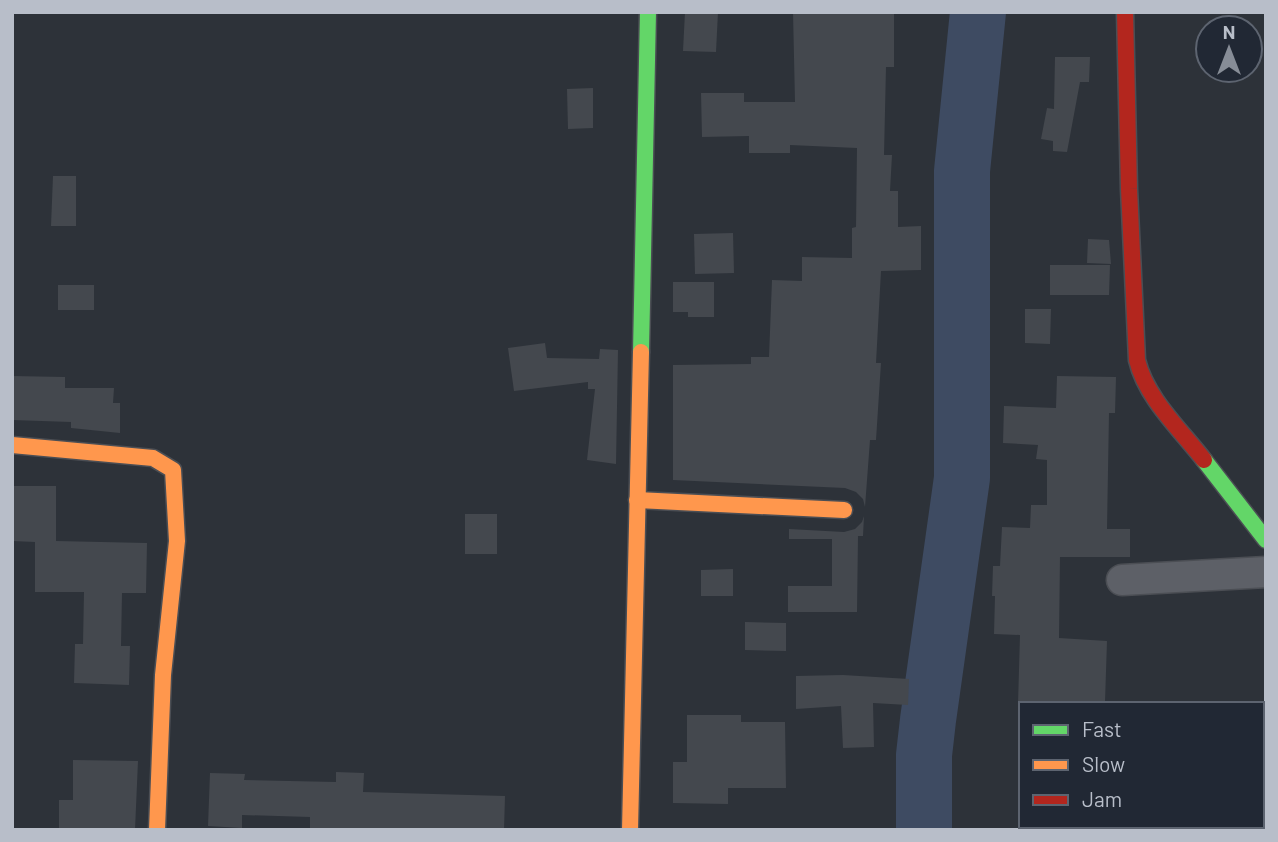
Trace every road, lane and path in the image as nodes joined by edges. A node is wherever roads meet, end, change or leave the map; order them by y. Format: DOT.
graph roads {
  1 [pos="648,12"];
  2 [pos="1125,12"];
  3 [pos="12,445"];
  4 [pos="637,500"];
  5 [pos="844,509"];
  6 [pos="1266,540"];
  7 [pos="1266,572"];
  8 [pos="1122,580"];
  9 [pos="157,830"];
  10 [pos="630,830"];
  1 -- 4 [label="street"];
  2 -- 6 [label="street"];
  3 -- 9 [label="street"];
  4 -- 5 [label="street"];
  4 -- 10 [label="street"];
  7 -- 8 [label="street"];
}
